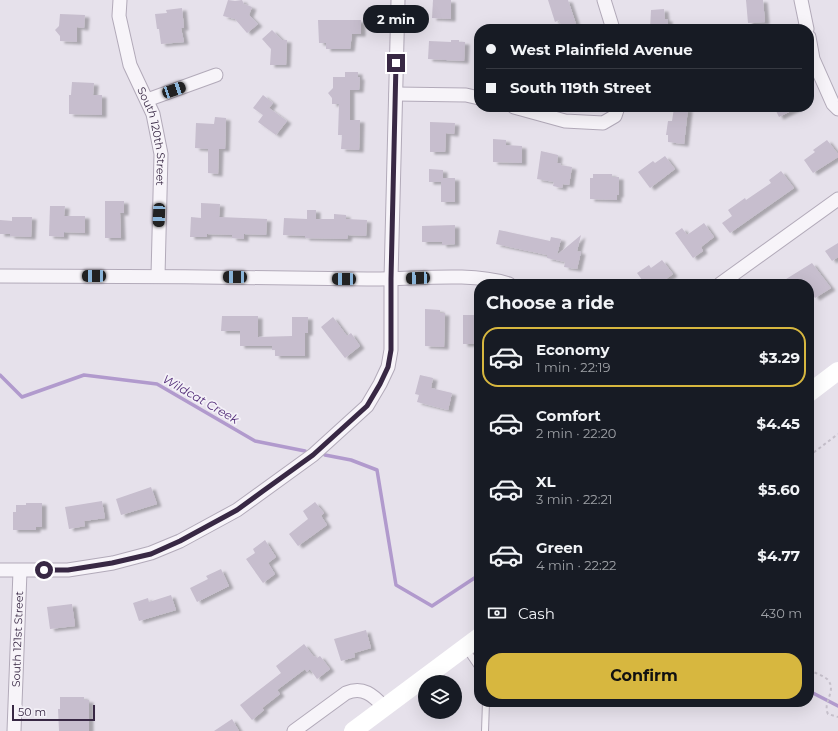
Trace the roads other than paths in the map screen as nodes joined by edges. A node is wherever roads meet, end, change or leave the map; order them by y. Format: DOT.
graph roads {
  1 [pos="120,0"];
  2 [pos="398,0"];
  3 [pos="604,0"];
  4 [pos="801,0"];
  5 [pos="611,24"];
  6 [pos="806,24"];
  7 [pos="814,61"];
  8 [pos="216,75"];
  9 [pos="396,94"];
  10 [pos="474,97"];
  11 [pos="147,100"];
  12 [pos="838,109"];
  13 [pos="533,112"];
  14 [pos="616,112"];
  15 [pos="838,199"];
  16 [pos="0,276"];
  17 [pos="158,276"];
  18 [pos="391,279"];
  19 [pos="483,279"];
  20 [pos="727,279"];
  21 [pos="838,371"];
  22 [pos="814,388"];
  23 [pos="0,570"];
  24 [pos="20,571"];
  25 [pos="474,641"];
  26 [pos="465,648"];
  27 [pos="474,661"];
  28 [pos="384,707"];
  29 [pos="486,707"];
  30 [pos="14,731"];
  31 [pos="294,731"];
  32 [pos="353,731"];
  33 [pos="485,731"];
  1 -- 11 [label="street, South 120th Street"];
  2 -- 9 [label="street"];
  3 -- 5 [label="street"];
  4 -- 6 [label="street"];
  7 -- 12 [label="street"];
  8 -- 11 [label="street"];
  9 -- 10 [label="street"];
  9 -- 18 [label="street"];
  11 -- 17 [label="street, South 120th Street"];
  13 -- 14 [label="street"];
  15 -- 20 [label="street"];
  16 -- 17 [label="street"];
  17 -- 18 [label="street"];
  18 -- 19 [label="street"];
  18 -- 24 [label="street"];
  21 -- 22 [label="main road"];
  23 -- 24 [label="street"];
  24 -- 30 [label="street, South 121st Street"];
  25 -- 26 [label="main road"];
  26 -- 27 [label="lane"];
  26 -- 28 [label="main road"];
  28 -- 31 [label="street"];
  28 -- 32 [label="main road"];
  29 -- 33 [label="lane"];
}
